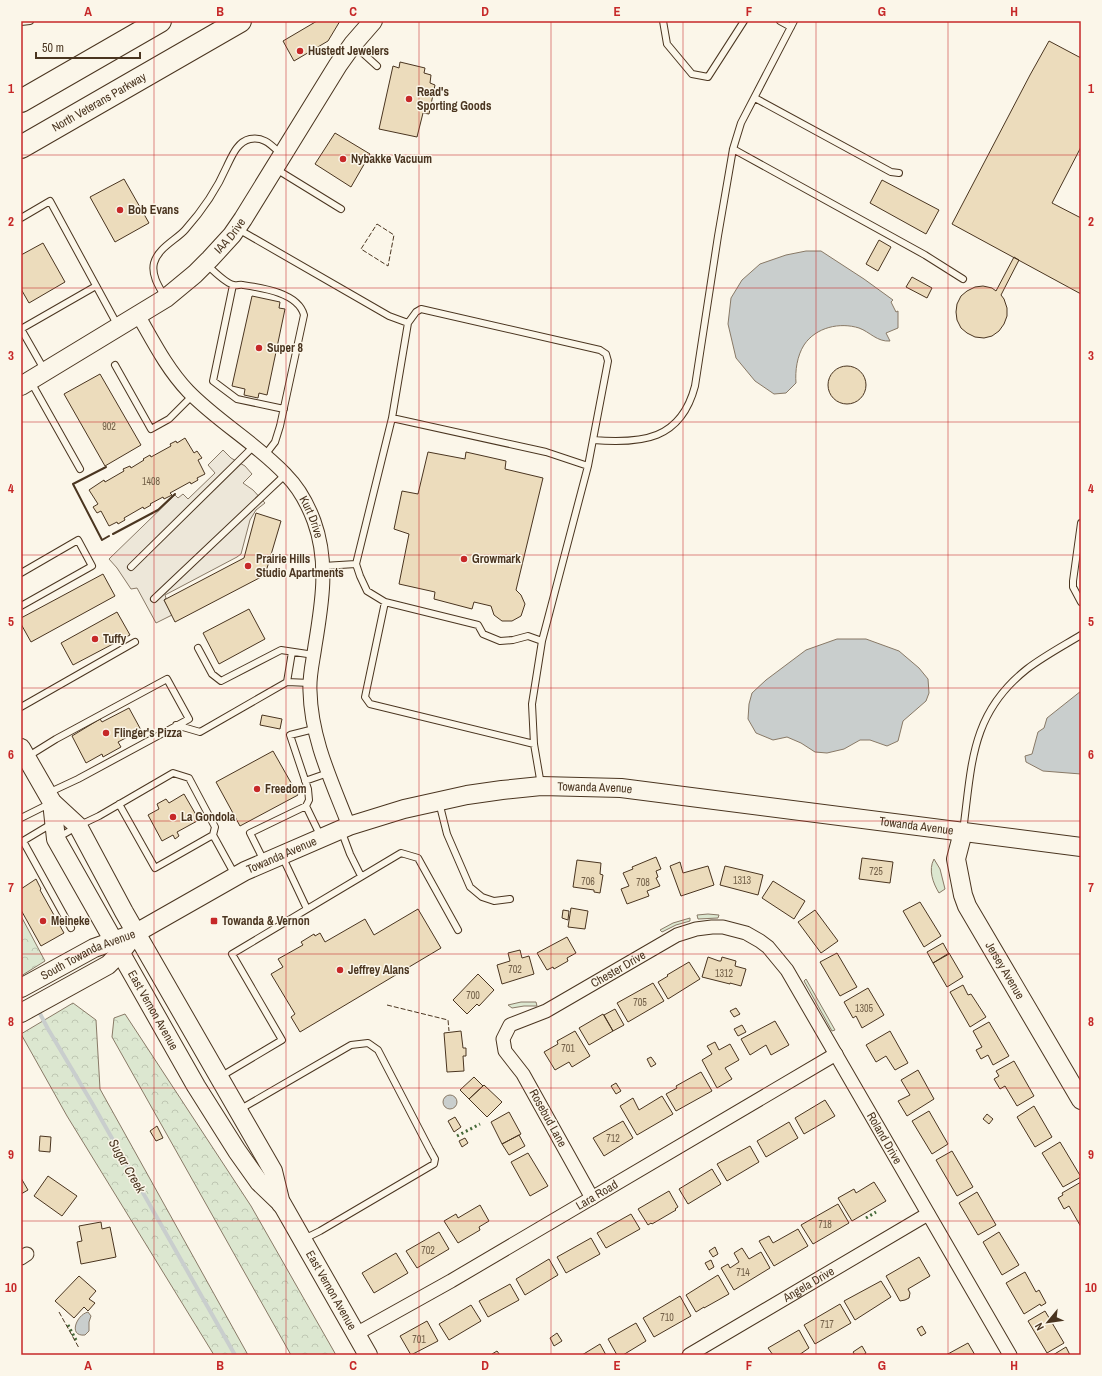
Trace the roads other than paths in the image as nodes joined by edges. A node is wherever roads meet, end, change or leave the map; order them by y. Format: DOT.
graph roads {
  1 [pos="30,21"];
  2 [pos="160,21"];
  3 [pos="240,21"];
  4 [pos="373,21"];
  5 [pos="662,21"];
  6 [pos="744,21"];
  7 [pos="780,21"];
  8 [pos="21,22"];
  9 [pos="792,24"];
  10 [pos="353,44"];
  11 [pos="377,66"];
  12 [pos="755,98"];
  13 [pos="21,101"];
  14 [pos="21,147"];
  15 [pos="733,148"];
  16 [pos="279,162"];
  17 [pos="899,172"];
  18 [pos="340,209"];
  19 [pos="21,218"];
  20 [pos="236,228"];
  21 [pos="206,264"];
  22 [pos="963,279"];
  23 [pos="233,285"];
  24 [pos="96,286"];
  25 [pos="166,298"];
  26 [pos="138,315"];
  27 [pos="408,323"];
  28 [pos="118,327"];
  29 [pos="21,329"];
  30 [pos="115,365"];
  31 [pos="45,372"];
  32 [pos="26,383"];
  33 [pos="193,396"];
  34 [pos="284,409"];
  35 [pos="392,418"];
  36 [pos="593,440"];
  37 [pos="254,446"];
  38 [pos="265,455"];
  39 [pos="588,466"];
  40 [pos="80,469"];
  41 [pos="286,474"];
  42 [pos="1080,523"];
  43 [pos="356,564"];
  44 [pos="323,566"];
  45 [pos="131,567"];
  46 [pos="21,573"];
  47 [pos="154,599"];
  48 [pos="385,602"];
  49 [pos="1081,602"];
  50 [pos="21,606"];
  51 [pos="1081,634"];
  52 [pos="542,641"];
  53 [pos="135,642"];
  54 [pos="198,648"];
  55 [pos="292,652"];
  56 [pos="314,655"];
  57 [pos="287,682"];
  58 [pos="310,683"];
  59 [pos="21,707"];
  60 [pos="176,726"];
  61 [pos="314,729"];
  62 [pos="534,744"];
  63 [pos="24,752"];
  64 [pos="328,773"];
  65 [pos="305,781"];
  66 [pos="541,786"];
  67 [pos="50,798"];
  68 [pos="439,802"];
  69 [pos="119,804"];
  70 [pos="306,806"];
  71 [pos="21,818"];
  72 [pos="64,825"];
  73 [pos="345,828"];
  74 [pos="963,832"];
  75 [pos="213,835"];
  76 [pos="321,838"];
  77 [pos="1081,847"];
  78 [pos="281,855"];
  79 [pos="264,863"];
  80 [pos="236,876"];
  81 [pos="361,876"];
  82 [pos="510,899"];
  83 [pos="307,909"];
  84 [pos="71,928"];
  85 [pos="458,930"];
  86 [pos="136,933"];
  87 [pos="746,933"];
  88 [pos="118,947"];
  89 [pos="21,988"];
  90 [pos="21,1013"];
  91 [pos="503,1039"];
  92 [pos="836,1054"];
  93 [pos="219,1078"];
  94 [pos="1081,1100"];
  95 [pos="238,1110"];
  96 [pos="592,1198"];
  97 [pos="282,1204"];
  98 [pos="928,1214"];
  99 [pos="303,1240"];
  100 [pos="356,1334"];
  101 [pos="368,1355"];
  102 [pos="689,1355"];
  103 [pos="1010,1355"];
  1 -- 8 [label="lane"];
  2 -- 13 [label="highway"];
  3 -- 14 [label="highway, North Veterans Parkway"];
  4 -- 10 [label="main road, IAA Drive"];
  5 -- 6 [label="lane"];
  7 -- 9 [label="lane"];
  9 -- 12 [label="lane"];
  10 -- 11 [label="lane"];
  10 -- 16 [label="main road, IAA Drive"];
  12 -- 15 [label="lane"];
  12 -- 17 [label="lane"];
  15 -- 22 [label="lane"];
  15 -- 36 [label="lane"];
  16 -- 18 [label="lane"];
  16 -- 20 [label="main road, IAA Drive"];
  16 -- 25 [label="lane"];
  19 -- 24 [label="lane"];
  20 -- 21 [label="main road, IAA Drive"];
  20 -- 27 [label="lane"];
  21 -- 23 [label="lane"];
  21 -- 25 [label="main road, IAA Drive"];
  23 -- 34 [label="lane"];
  23 -- 34 [label="lane"];
  24 -- 28 [label="lane"];
  24 -- 29 [label="lane"];
  25 -- 26 [label="main road, IAA Drive"];
  26 -- 28 [label="main road, IAA Drive"];
  26 -- 33 [label="street, Kurt Drive"];
  27 -- 35 [label="lane"];
  27 -- 36 [label="lane"];
  28 -- 31 [label="main road, IAA Drive"];
  29 -- 31 [label="lane"];
  30 -- 33 [label="lane"];
  31 -- 32 [label="main road, IAA Drive"];
  32 -- 40 [label="lane"];
  33 -- 37 [label="street, Kurt Drive"];
  34 -- 38 [label="lane"];
  35 -- 39 [label="lane"];
  35 -- 43 [label="lane"];
  36 -- 39 [label="lane"];
  37 -- 38 [label="street, Kurt Drive"];
  37 -- 45 [label="lane"];
  38 -- 41 [label="street, Kurt Drive"];
  39 -- 52 [label="lane"];
  41 -- 44 [label="street, Kurt Drive"];
  41 -- 47 [label="lane"];
  42 -- 49 [label="lane"];
  43 -- 44 [label="lane"];
  43 -- 48 [label="lane"];
  44 -- 56 [label="street, Kurt Drive"];
  46 -- 50 [label="lane"];
  48 -- 52 [label="lane"];
  48 -- 62 [label="lane"];
  51 -- 74 [label="lane"];
  52 -- 62 [label="lane"];
  53 -- 59 [label="lane"];
  54 -- 55 [label="lane"];
  55 -- 56 [label="lane"];
  55 -- 57 [label="lane"];
  56 -- 58 [label="street, Kurt Drive"];
  57 -- 58 [label="lane"];
  57 -- 60 [label="lane"];
  58 -- 61 [label="street, Kurt Drive"];
  60 -- 63 [label="lane"];
  60 -- 67 [label="lane"];
  61 -- 64 [label="street, Kurt Drive"];
  61 -- 65 [label="lane"];
  62 -- 66 [label="lane"];
  63 -- 67 [label="main road, East Vernon Avenue"];
  64 -- 65 [label="lane"];
  64 -- 73 [label="street, Kurt Drive"];
  65 -- 70 [label="lane"];
  66 -- 68 [label="main road, Towanda Avenue"];
  66 -- 74 [label="main road, Towanda Avenue"];
  67 -- 71 [label="lane"];
  67 -- 72 [label="main road, East Vernon Avenue"];
  68 -- 73 [label="main road, Towanda Avenue"];
  68 -- 82 [label="lane"];
  69 -- 72 [label="lane"];
  69 -- 75 [label="lane"];
  69 -- 75 [label="lane"];
  70 -- 76 [label="lane"];
  70 -- 79 [label="lane"];
  72 -- 84 [label="lane"];
  72 -- 86 [label="main road, East Vernon Avenue"];
  72 -- 88 [label="main road, East Vernon Avenue"];
  73 -- 76 [label="main road, Towanda Avenue"];
  73 -- 81 [label="lane"];
  74 -- 77 [label="main road, Towanda Avenue"];
  74 -- 94 [label="main road, Jersey Avenue"];
  75 -- 80 [label="lane"];
  76 -- 78 [label="main road, Towanda Avenue"];
  78 -- 79 [label="main road, Towanda Avenue"];
  78 -- 83 [label="lane"];
  79 -- 80 [label="main road, Towanda Avenue"];
  80 -- 86 [label="main road, Towanda Avenue"];
  81 -- 83 [label="lane"];
  81 -- 85 [label="lane"];
  83 -- 93 [label="lane"];
  86 -- 88 [label="main road, South Towanda Avenue"];
  86 -- 93 [label="main road, East Vernon Avenue"];
  87 -- 91 [label="street, Chester Drive"];
  87 -- 92 [label="street, Roland Drive"];
  88 -- 89 [label="main road, South Towanda Avenue"];
  88 -- 90 [label="main road, South Towanda Avenue"];
  88 -- 97 [label="main road, East Vernon Avenue"];
  91 -- 96 [label="street, Rosebud Lane"];
  92 -- 96 [label="street, Lara Road"];
  92 -- 98 [label="street, Roland Drive"];
  93 -- 95 [label="main road, East Vernon Avenue"];
  95 -- 97 [label="main road, East Vernon Avenue"];
  95 -- 99 [label="lane"];
  96 -- 100 [label="street, Lara Road"];
  97 -- 99 [label="main road, East Vernon Avenue"];
  98 -- 102 [label="street, Angela Drive"];
  98 -- 103 [label="street, Roland Drive"];
  99 -- 100 [label="main road, East Vernon Avenue"];
  100 -- 101 [label="main road, East Vernon Avenue"];
}
